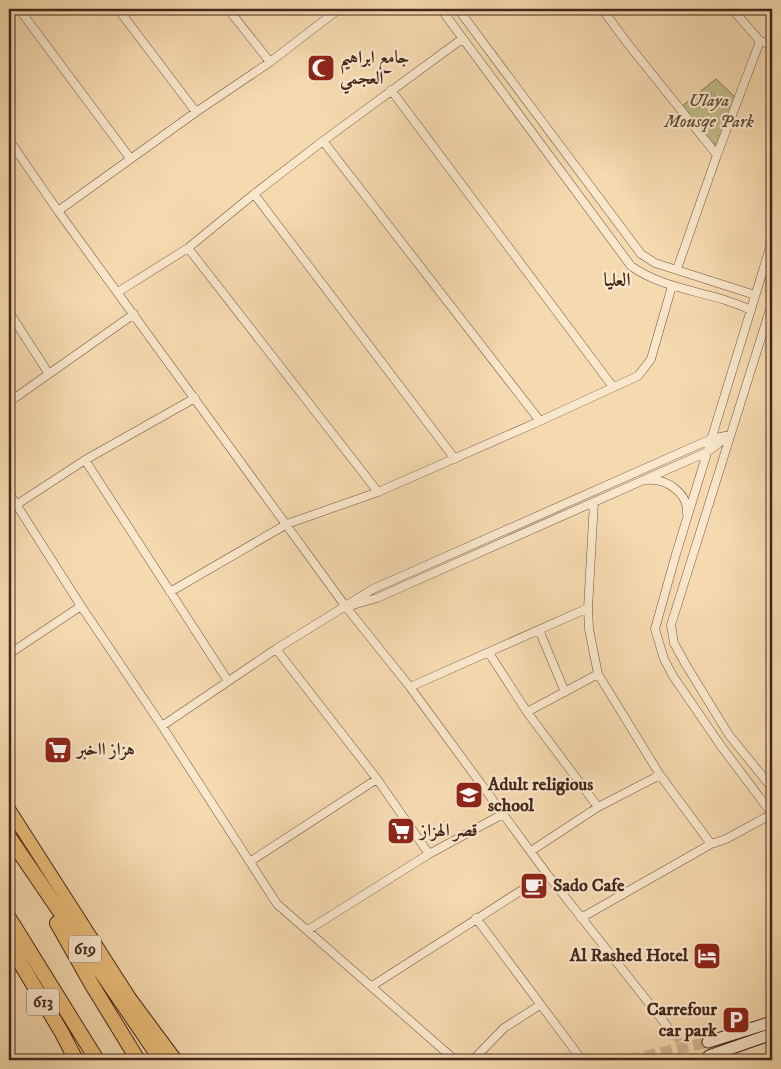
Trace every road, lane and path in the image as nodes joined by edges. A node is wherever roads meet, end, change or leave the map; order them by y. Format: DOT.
graph roads {
  1 [pos="18,9"];
  2 [pos="118,9"];
  3 [pos="228,9"];
  4 [pos="440,9"];
  5 [pos="458,9"];
  6 [pos="602,9"];
  7 [pos="732,9"];
  8 [pos="336,10"];
  9 [pos="462,39"];
  10 [pos="760,41"];
  11 [pos="772,45"];
  12 [pos="270,62"];
  13 [pos="391,90"];
  14 [pos="196,112"];
  15 [pos="9,140"];
  16 [pos="323,141"];
  17 [pos="716,155"];
  18 [pos="130,158"];
  19 [pos="254,194"];
  20 [pos="58,210"];
  21 [pos="772,241"];
  22 [pos="188,248"];
  23 [pos="677,269"];
  24 [pos="672,286"];
  25 [pos="118,292"];
  26 [pos="755,295"];
  27 [pos="772,303"];
  28 [pos="751,310"];
  29 [pos="9,312"];
  30 [pos="134,314"];
  31 [pos="770,319"];
  32 [pos="49,374"];
  33 [pos="613,387"];
  34 [pos="195,398"];
  35 [pos="9,402"];
  36 [pos="540,421"];
  37 [pos="730,435"];
  38 [pos="712,438"];
  39 [pos="707,452"];
  40 [pos="455,459"];
  41 [pos="85,460"];
  42 [pos="640,481"];
  43 [pos="378,492"];
  44 [pos="9,493"];
  45 [pos="594,502"];
  46 [pos="16,504"];
  47 [pos="686,519"];
  48 [pos="287,524"];
  49 [pos="170,592"];
  50 [pos="81,606"];
  51 [pos="346,607"];
  52 [pos="588,608"];
  53 [pos="538,630"];
  54 [pos="276,649"];
  55 [pos="490,652"];
  56 [pos="9,654"];
  57 [pos="598,674"];
  58 [pos="228,681"];
  59 [pos="410,687"];
  60 [pos="565,692"];
  61 [pos="527,712"];
  62 [pos="162,726"];
  63 [pos="660,775"];
  64 [pos="377,779"];
  65 [pos="772,788"];
  66 [pos="598,807"];
  67 [pos="9,809"];
  68 [pos="503,814"];
  69 [pos="772,814"];
  70 [pos="11,841"];
  71 [pos="711,844"];
  72 [pos="531,851"];
  73 [pos="429,854"];
  74 [pos="251,861"];
  75 [pos="547,874"];
  76 [pos="9,918"];
  77 [pos="476,918"];
  78 [pos="581,918"];
  79 [pos="308,930"];
  80 [pos="9,944"];
  81 [pos="372,986"];
  82 [pos="540,1005"];
  83 [pos="772,1022"];
  84 [pos="667,1026"];
  85 [pos="772,1034"];
  86 [pos="708,1042"];
  87 [pos="709,1056"];
  88 [pos="76,1060"];
  89 [pos="97,1060"];
  90 [pos="138,1060"];
  91 [pos="161,1060"];
  92 [pos="176,1060"];
  93 [pos="455,1060"];
  94 [pos="473,1060"];
  95 [pos="582,1060"];
  1 -- 18 [label="street"];
  2 -- 14 [label="street"];
  3 -- 12 [label="street"];
  4 -- 9 [label="street"];
  5 -- 23 [label="street"];
  6 -- 17 [label="street"];
  7 -- 10 [label="street"];
  8 -- 12 [label="street"];
  9 -- 13 [label="street"];
  9 -- 24 [label="street"];
  10 -- 11 [label="street"];
  10 -- 17 [label="street"];
  12 -- 14 [label="street"];
  13 -- 16 [label="street"];
  13 -- 33 [label="street"];
  14 -- 18 [label="street"];
  15 -- 20 [label="street"];
  16 -- 19 [label="street"];
  16 -- 36 [label="street"];
  17 -- 23 [label="street"];
  18 -- 20 [label="street"];
  19 -- 22 [label="street"];
  19 -- 40 [label="street"];
  20 -- 25 [label="street"];
  21 -- 26 [label="street"];
  22 -- 25 [label="street"];
  22 -- 43 [label="street"];
  23 -- 26 [label="street"];
  24 -- 28 [label="street"];
  24 -- 33 [label="street"];
  25 -- 30 [label="street"];
  26 -- 28 [label="street"];
  27 -- 31 [label="street"];
  28 -- 38 [label="street"];
  29 -- 32 [label="street"];
  30 -- 32 [label="street"];
  30 -- 34 [label="street"];
  31 -- 37 [label="street"];
  32 -- 35 [label="street"];
  33 -- 36 [label="street"];
  34 -- 41 [label="street"];
  34 -- 48 [label="street"];
  36 -- 40 [label="street"];
  37 -- 38 [label="street"];
  37 -- 39 [label="street"];
  37 -- 65 [label="street"];
  38 -- 39 [label="street"];
  38 -- 51 [label="street"];
  39 -- 42 [label="street"];
  39 -- 47 [label="street"];
  40 -- 43 [label="street"];
  41 -- 46 [label="street"];
  41 -- 49 [label="street"];
  42 -- 45 [label="street"];
  42 -- 47 [label="street"];
  43 -- 48 [label="street"];
  44 -- 46 [label="street"];
  45 -- 51 [label="street"];
  45 -- 52 [label="street"];
  46 -- 50 [label="street"];
  47 -- 69 [label="street"];
  48 -- 49 [label="street"];
  48 -- 51 [label="street"];
  49 -- 58 [label="street"];
  50 -- 56 [label="street"];
  50 -- 62 [label="street"];
  51 -- 54 [label="street"];
  51 -- 59 [label="street"];
  52 -- 53 [label="street"];
  52 -- 57 [label="street"];
  53 -- 55 [label="street"];
  53 -- 60 [label="street"];
  54 -- 58 [label="street"];
  54 -- 64 [label="street"];
  55 -- 59 [label="street"];
  55 -- 61 [label="street"];
  57 -- 60 [label="street"];
  57 -- 63 [label="street"];
  58 -- 62 [label="street"];
  59 -- 68 [label="street"];
  60 -- 61 [label="street"];
  61 -- 66 [label="street"];
  62 -- 74 [label="street"];
  63 -- 66 [label="street"];
  63 -- 71 [label="street"];
  64 -- 73 [label="street"];
  64 -- 74 [label="street"];
  66 -- 72 [label="street"];
  67 -- 92 [label="main road"];
  68 -- 72 [label="street"];
  68 -- 73 [label="street"];
  69 -- 71 [label="street"];
  70 -- 90 [label="highway"];
  70 -- 91 [label="highway, 619"];
  71 -- 78 [label="street"];
  72 -- 75 [label="street"];
  73 -- 79 [label="street"];
  74 -- 79 [label="street"];
  75 -- 77 [label="street"];
  75 -- 78 [label="street"];
  76 -- 89 [label="highway"];
  77 -- 81 [label="street"];
  77 -- 82 [label="street"];
  78 -- 84 [label="street"];
  79 -- 81 [label="street"];
  80 -- 88 [label="highway, 613"];
  81 -- 93 [label="street"];
  82 -- 94 [label="street"];
  82 -- 95 [label="street"];
  83 -- 86 [label="main road"];
  85 -- 87 [label="main road"];
}
